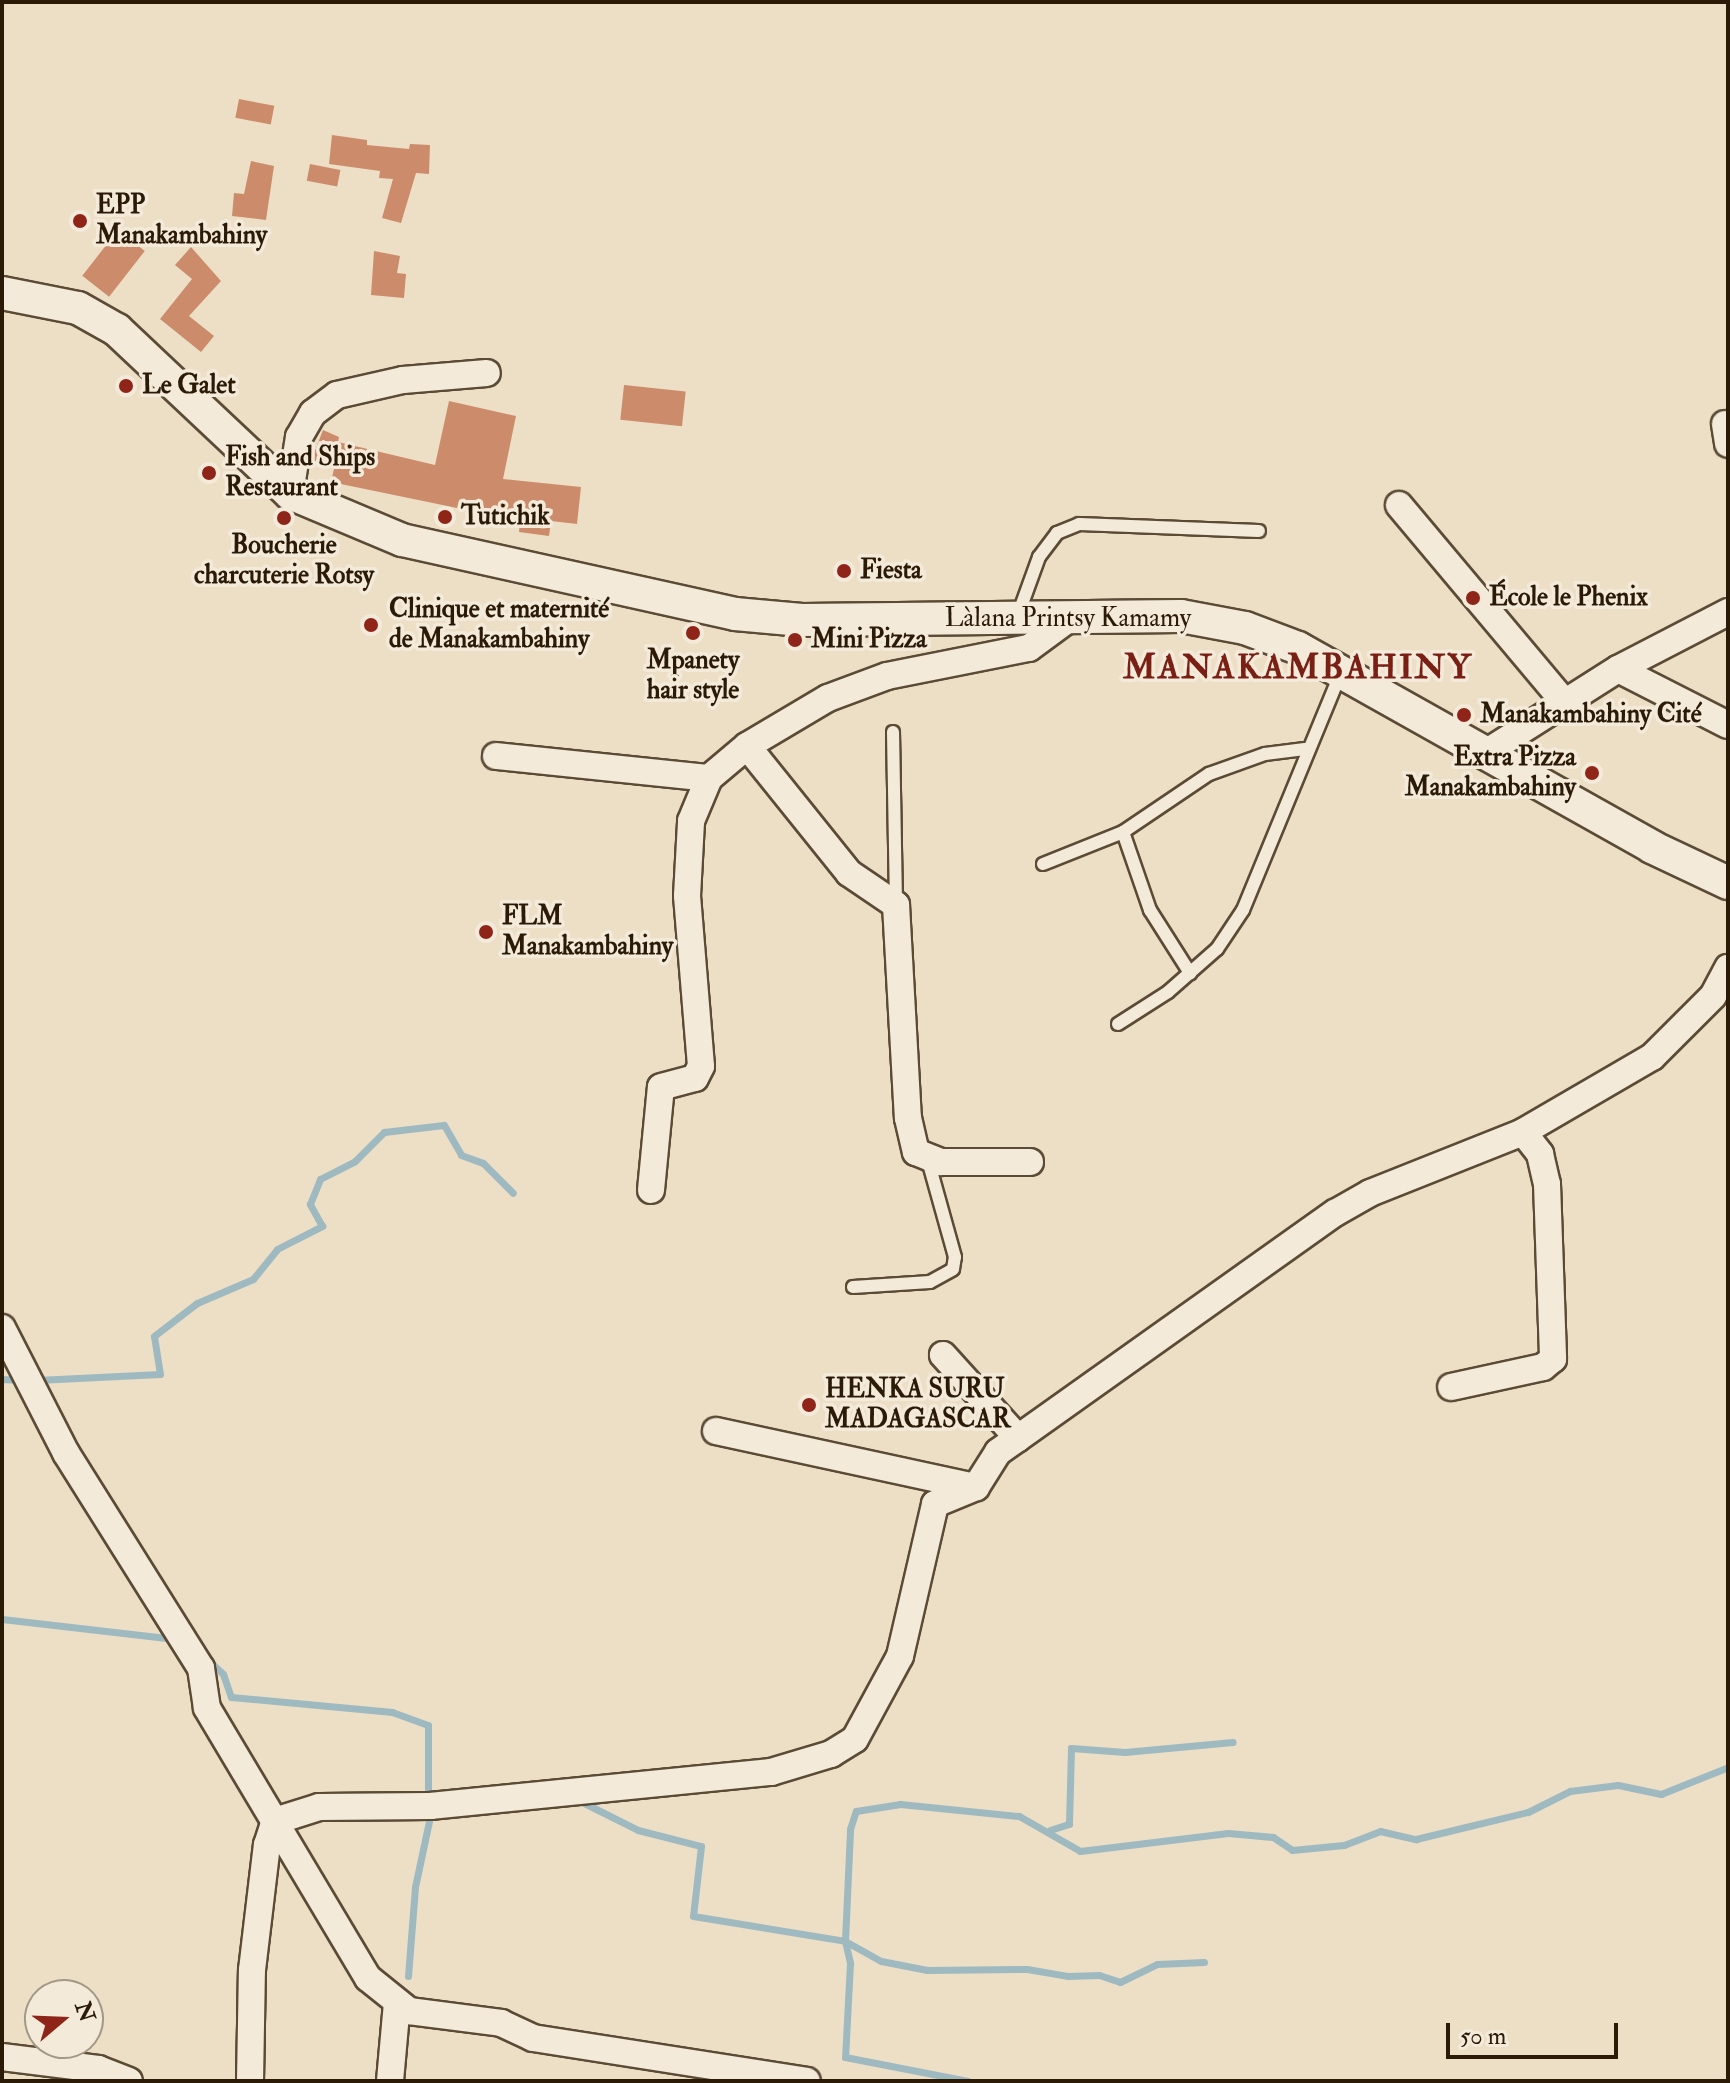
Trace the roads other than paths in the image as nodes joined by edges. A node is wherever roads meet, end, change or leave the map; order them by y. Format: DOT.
graph roads {
  1 [pos="2,293"];
  2 [pos="487,373"];
  3 [pos="290,493"];
  4 [pos="1399,505"];
  5 [pos="1259,531"];
  6 [pos="1728,612"];
  7 [pos="1017,618"];
  8 [pos="1070,618"];
  9 [pos="1618,669"];
  10 [pos="1341,672"];
  11 [pos="1565,703"];
  12 [pos="1728,725"];
  13 [pos="893,732"];
  14 [pos="747,746"];
  15 [pos="1305,749"];
  16 [pos="1484,754"];
  17 [pos="496,756"];
  18 [pos="709,778"];
  19 [pos="1123,832"];
  20 [pos="1043,864"];
  21 [pos="1728,883"];
  22 [pos="896,905"];
  23 [pos="1190,973"];
  24 [pos="1727,975"];
  25 [pos="1118,1024"];
  26 [pos="1523,1132"];
  27 [pos="928,1160"];
  28 [pos="1030,1162"];
  29 [pos="651,1190"];
  30 [pos="853,1287"];
  31 [pos="2,1328"];
  32 [pos="943,1355"];
  33 [pos="1451,1387"];
  34 [pos="716,1431"];
  35 [pos="1018,1438"];
  36 [pos="976,1487"];
  37 [pos="275,1821"];
  38 [pos="397,2002"];
  39 [pos="2,2057"];
  40 [pos="129,2081"];
  41 [pos="250,2081"];
  42 [pos="390,2081"];
  43 [pos="807,2081"];
  1 -- 3 [label="street, Làlana Printsy Kamamy"];
  2 -- 3 [label="street"];
  3 -- 7 [label="street, Làlana Printsy Kamamy"];
  4 -- 11 [label="street"];
  5 -- 7 [label="lane"];
  6 -- 9 [label="street"];
  7 -- 8 [label="street, Làlana Printsy Kamamy"];
  8 -- 10 [label="street, Làlana Printsy Kamamy"];
  8 -- 14 [label="street"];
  9 -- 11 [label="street"];
  9 -- 12 [label="street"];
  10 -- 15 [label="lane"];
  10 -- 16 [label="street, Làlana Printsy Kamamy"];
  11 -- 16 [label="street"];
  13 -- 22 [label="lane"];
  14 -- 18 [label="street"];
  14 -- 22 [label="street"];
  15 -- 19 [label="lane"];
  15 -- 23 [label="lane"];
  16 -- 21 [label="street, Làlana Printsy Kamamy"];
  17 -- 18 [label="street"];
  18 -- 29 [label="street"];
  19 -- 20 [label="lane"];
  19 -- 23 [label="lane"];
  22 -- 27 [label="street"];
  23 -- 25 [label="lane"];
  24 -- 26 [label="street"];
  26 -- 33 [label="street"];
  26 -- 35 [label="street"];
  27 -- 28 [label="street"];
  27 -- 30 [label="lane"];
  31 -- 37 [label="street"];
  32 -- 35 [label="street"];
  34 -- 36 [label="street"];
  35 -- 36 [label="street"];
  36 -- 37 [label="street"];
  37 -- 38 [label="street"];
  37 -- 41 [label="street"];
  38 -- 42 [label="street"];
  38 -- 43 [label="street"];
  39 -- 40 [label="street"];
}
